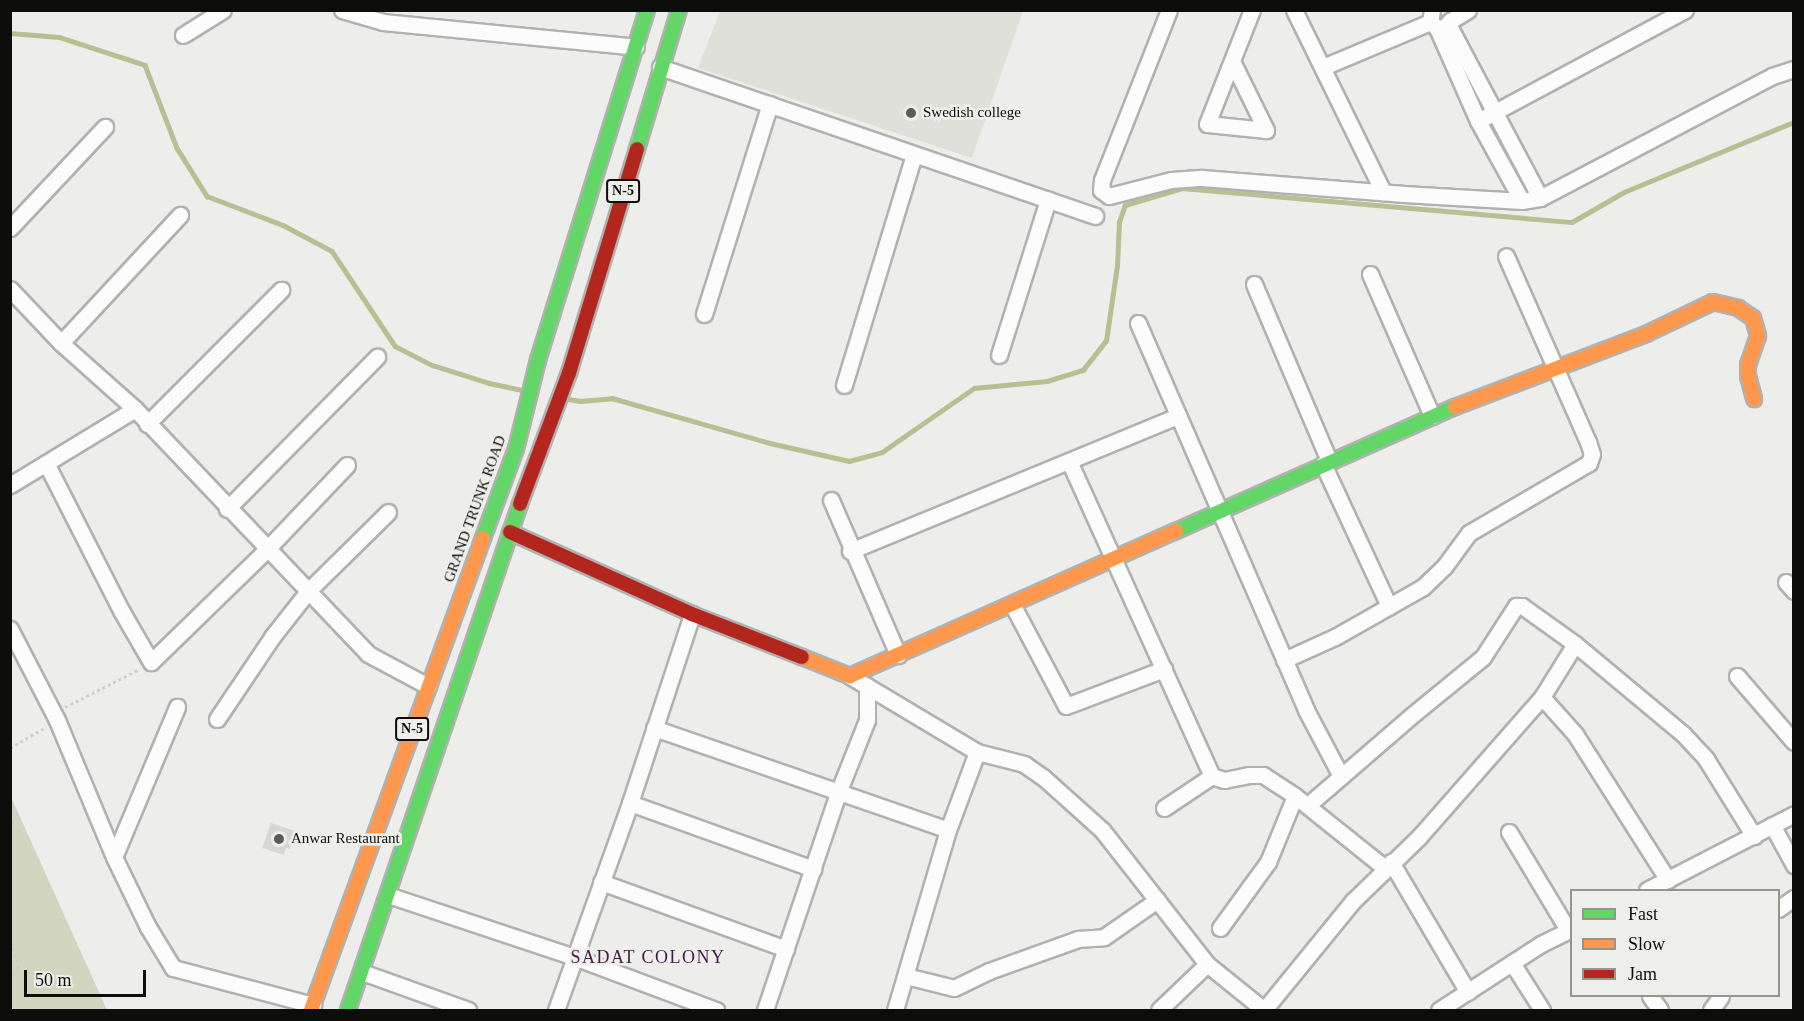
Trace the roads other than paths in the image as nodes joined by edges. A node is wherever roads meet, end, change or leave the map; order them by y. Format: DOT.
graph roads {
  1 [pos="223,10"];
  2 [pos="342,10"];
  3 [pos="648,10"];
  4 [pos="679,10"];
  5 [pos="1169,10"];
  6 [pos="1252,10"];
  7 [pos="1294,10"];
  8 [pos="1468,10"];
  9 [pos="1685,10"];
  10 [pos="1437,18"];
  11 [pos="183,35"];
  12 [pos="636,47"];
  13 [pos="1233,63"];
  14 [pos="660,67"];
  15 [pos="1323,67"];
  16 [pos="1794,69"];
  17 [pos="770,104"];
  18 [pos="1493,112"];
  19 [pos="1478,121"];
  20 [pos="105,127"];
  21 [pos="914,154"];
  22 [pos="1383,192"];
  23 [pos="1540,198"];
  24 [pos="1048,200"];
  25 [pos="1522,201"];
  26 [pos="180,215"];
  27 [pos="1095,216"];
  28 [pos="10,228"];
  29 [pos="1506,256"];
  30 [pos="1370,274"];
  31 [pos="1254,284"];
  32 [pos="10,289"];
  33 [pos="280,290"];
  34 [pos="704,314"];
  35 [pos="1138,323"];
  36 [pos="62,343"];
  37 [pos="999,355"];
  38 [pos="377,357"];
  39 [pos="1557,369"];
  40 [pos="844,385"];
  41 [pos="1754,399"];
  42 [pos="135,409"];
  43 [pos="1178,416"];
  44 [pos="1432,416"];
  45 [pos="147,424"];
  46 [pos="1069,461"];
  47 [pos="46,463"];
  48 [pos="1326,463"];
  49 [pos="347,465"];
  50 [pos="10,485"];
  51 [pos="831,500"];
  52 [pos="227,509"];
  53 [pos="1218,510"];
  54 [pos="388,512"];
  55 [pos="510,532"];
  56 [pos="267,549"];
  57 [pos="850,550"];
  58 [pos="1113,557"];
  59 [pos="309,591"];
  60 [pos="1012,604"];
  61 [pos="1389,606"];
  62 [pos="692,614"];
  63 [pos="10,629"];
  64 [pos="1575,644"];
  65 [pos="898,655"];
  66 [pos="1284,660"];
  67 [pos="1164,669"];
  68 [pos="850,676"];
  69 [pos="1737,676"];
  70 [pos="428,686"];
  71 [pos="867,686"];
  72 [pos="1542,697"];
  73 [pos="177,707"];
  74 [pos="217,719"];
  75 [pos="654,728"];
  76 [pos="1794,742"];
  77 [pos="977,752"];
  78 [pos="1212,776"];
  79 [pos="1341,776"];
  80 [pos="838,793"];
  81 [pos="1295,796"];
  82 [pos="630,803"];
  83 [pos="1308,805"];
  84 [pos="1164,808"];
  85 [pos="1794,814"];
  86 [pos="1772,825"];
  87 [pos="948,830"];
  88 [pos="1509,832"];
  89 [pos="1754,836"];
  90 [pos="114,857"];
  91 [pos="1388,865"];
  92 [pos="1794,865"];
  93 [pos="813,869"];
  94 [pos="1668,880"];
  95 [pos="601,882"];
  96 [pos="1651,889"];
  97 [pos="388,895"];
  98 [pos="1794,898"];
  99 [pos="1157,900"];
  100 [pos="1780,908"];
  101 [pos="1220,928"];
  102 [pos="1570,929"];
  103 [pos="786,950"];
  104 [pos="574,957"];
  105 [pos="1512,963"];
  106 [pos="1207,964"];
  107 [pos="362,972"];
  108 [pos="906,976"];
  109 [pos="1468,992"];
  110 [pos="1651,997"];
  111 [pos="1720,997"];
  112 [pos="312,1008"];
  113 [pos="460,1009"];
  114 [pos="348,1011"];
  115 [pos="556,1011"];
  116 [pos="716,1011"];
  117 [pos="765,1011"];
  118 [pos="895,1011"];
  119 [pos="1158,1011"];
  120 [pos="1264,1011"];
  121 [pos="1439,1011"];
  122 [pos="1542,1011"];
  123 [pos="1660,1011"];
  124 [pos="1711,1011"];
  1 -- 11 [label="street"];
  2 -- 12 [label="street"];
  3 -- 12 [label="main road, GRAND TRUNK ROAD / N-5"];
  4 -- 14 [label="main road, N-5"];
  5 -- 22 [label="street"];
  6 -- 13 [label="street"];
  7 -- 15 [label="street"];
  8 -- 10 [label="street"];
  9 -- 18 [label="street"];
  10 -- 15 [label="street"];
  10 -- 18 [label="street"];
  10 -- 19 [label="street"];
  12 -- 70 [label="main road, GRAND TRUNK ROAD / N-5"];
  13 -- 13 [label="street"];
  14 -- 17 [label="street"];
  14 -- 55 [label="main road, N-5"];
  15 -- 22 [label="street"];
  16 -- 23 [label="street"];
  17 -- 21 [label="street"];
  17 -- 34 [label="street"];
  18 -- 19 [label="street"];
  18 -- 23 [label="street"];
  19 -- 25 [label="street"];
  20 -- 28 [label="street"];
  21 -- 24 [label="street"];
  21 -- 40 [label="street"];
  22 -- 25 [label="street"];
  23 -- 25 [label="street"];
  24 -- 27 [label="street"];
  24 -- 37 [label="street"];
  26 -- 36 [label="street"];
  29 -- 39 [label="street"];
  30 -- 44 [label="street"];
  31 -- 48 [label="street"];
  32 -- 36 [label="street"];
  33 -- 45 [label="street"];
  35 -- 43 [label="street"];
  36 -- 42 [label="street"];
  38 -- 52 [label="street"];
  39 -- 41 [label="main road"];
  39 -- 44 [label="main road"];
  39 -- 61 [label="street"];
  42 -- 45 [label="street"];
  42 -- 47 [label="street"];
  43 -- 46 [label="street"];
  43 -- 53 [label="street"];
  44 -- 48 [label="main road"];
  45 -- 52 [label="street"];
  46 -- 57 [label="street"];
  46 -- 58 [label="street"];
  47 -- 50 [label="street"];
  47 -- 56 [label="street"];
  48 -- 53 [label="main road"];
  48 -- 61 [label="street"];
  49 -- 56 [label="street"];
  51 -- 57 [label="street"];
  52 -- 56 [label="street"];
  53 -- 58 [label="main road"];
  53 -- 66 [label="street"];
  54 -- 59 [label="street"];
  55 -- 62 [label="main road"];
  55 -- 97 [label="main road, N-5"];
  56 -- 59 [label="street"];
  57 -- 65 [label="street"];
  58 -- 60 [label="main road"];
  58 -- 67 [label="street"];
  59 -- 70 [label="street"];
  59 -- 74 [label="street"];
  60 -- 65 [label="main road"];
  60 -- 67 [label="street"];
  61 -- 66 [label="street"];
  62 -- 68 [label="main road"];
  62 -- 75 [label="street"];
  63 -- 90 [label="street"];
  64 -- 72 [label="street"];
  64 -- 79 [label="street"];
  64 -- 89 [label="street"];
  65 -- 68 [label="main road"];
  66 -- 79 [label="street"];
  67 -- 78 [label="street"];
  68 -- 71 [label="street"];
  69 -- 76 [label="street"];
  70 -- 112 [label="main road, GRAND TRUNK ROAD / N-5"];
  71 -- 77 [label="street"];
  71 -- 80 [label="street"];
  72 -- 91 [label="street"];
  72 -- 94 [label="street"];
  73 -- 90 [label="street"];
  75 -- 80 [label="street"];
  75 -- 82 [label="street"];
  77 -- 87 [label="street"];
  77 -- 99 [label="street"];
  78 -- 81 [label="street"];
  78 -- 84 [label="street"];
  79 -- 83 [label="street"];
  80 -- 87 [label="street"];
  80 -- 93 [label="street"];
  81 -- 83 [label="street"];
  81 -- 101 [label="street"];
  82 -- 93 [label="street"];
  82 -- 95 [label="street"];
  83 -- 91 [label="street"];
  85 -- 86 [label="street"];
  86 -- 89 [label="street"];
  86 -- 92 [label="street"];
  87 -- 108 [label="street"];
  88 -- 102 [label="street"];
  89 -- 94 [label="street"];
  90 -- 112 [label="street"];
  91 -- 109 [label="street"];
  91 -- 120 [label="street"];
  93 -- 103 [label="street"];
  94 -- 96 [label="street"];
  95 -- 103 [label="street"];
  95 -- 104 [label="street"];
  97 -- 104 [label="street"];
  97 -- 107 [label="main road, N-5"];
  98 -- 100 [label="street"];
  99 -- 106 [label="street"];
  99 -- 108 [label="street"];
  102 -- 105 [label="street"];
  103 -- 117 [label="street"];
  104 -- 115 [label="street"];
  104 -- 116 [label="street"];
  105 -- 109 [label="street"];
  105 -- 122 [label="street"];
  106 -- 119 [label="street"];
  106 -- 120 [label="street"];
  107 -- 113 [label="street"];
  107 -- 114 [label="main road, N-5"];
  108 -- 118 [label="street"];
  109 -- 121 [label="street"];
  110 -- 123 [label="street"];
  111 -- 124 [label="street"];
}
